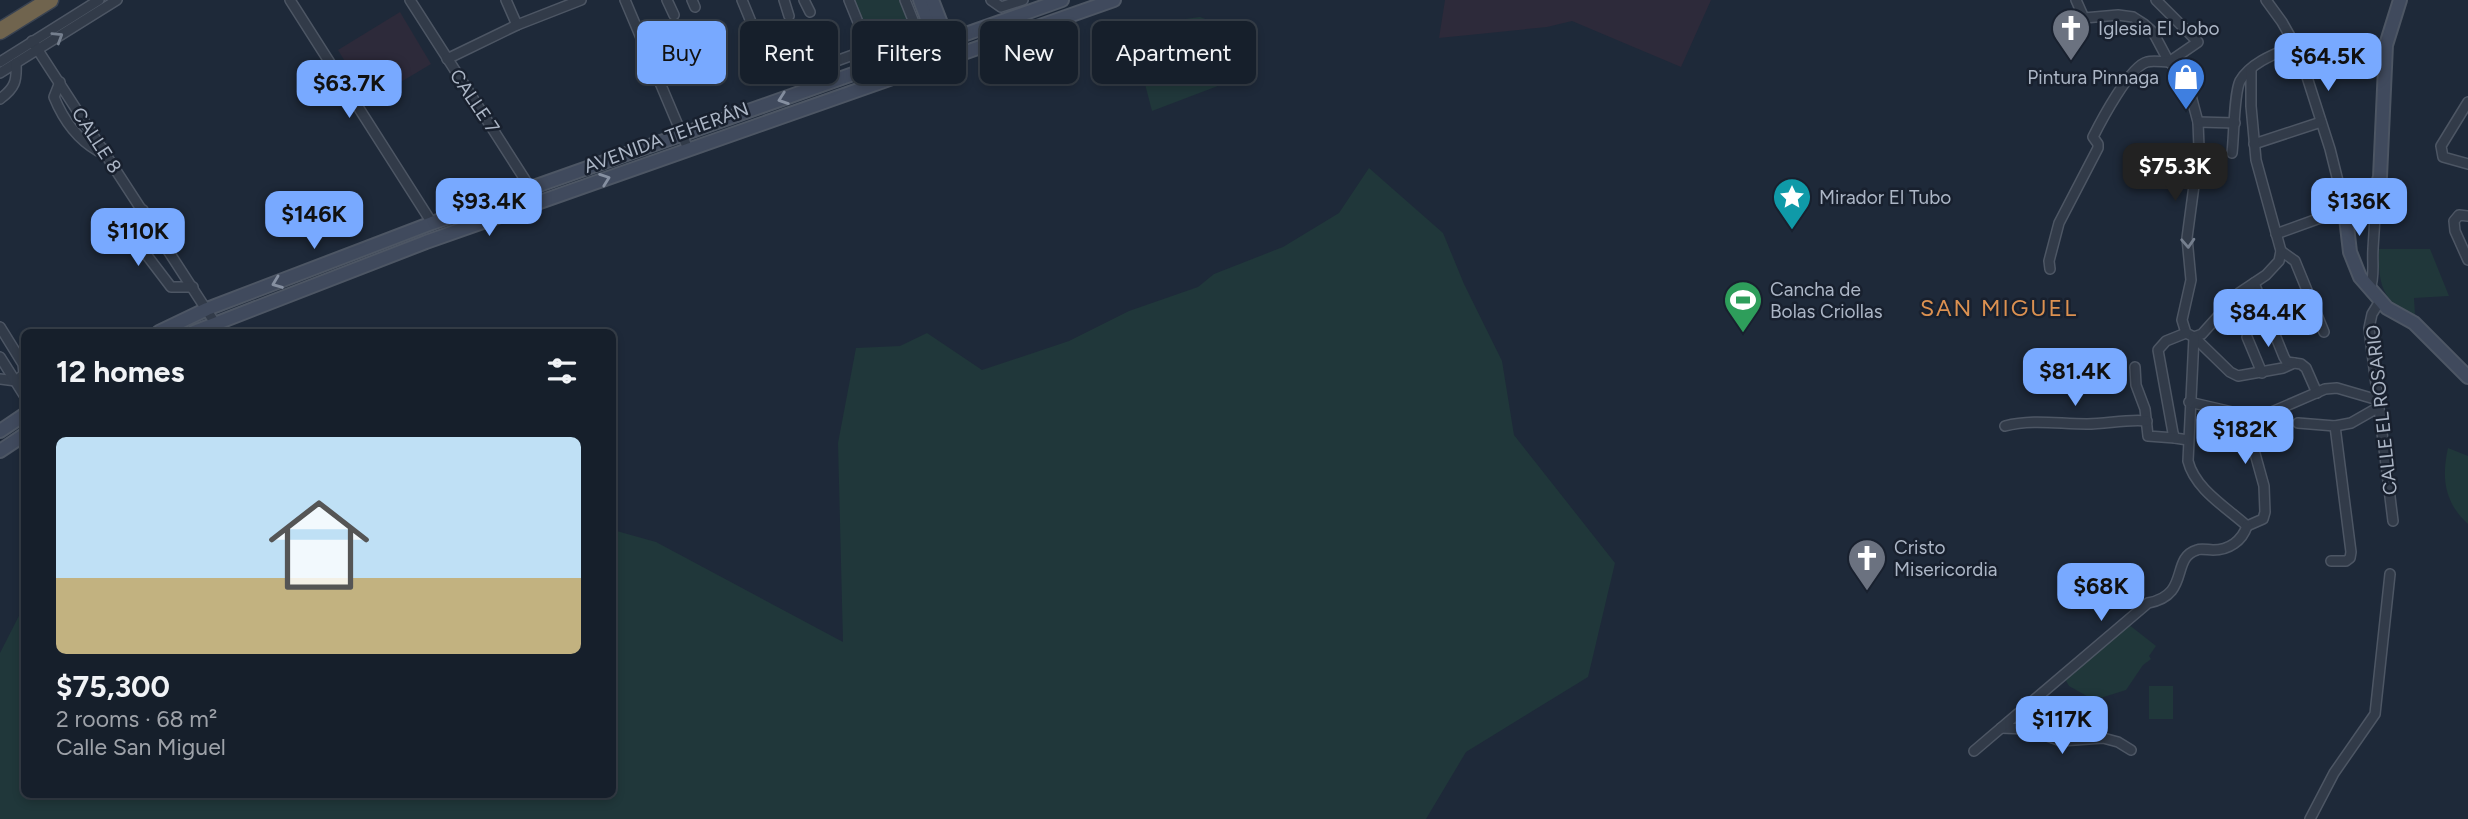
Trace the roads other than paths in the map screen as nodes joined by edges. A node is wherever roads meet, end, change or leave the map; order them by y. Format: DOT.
graph roads {
  1 [pos="50,0"];
  2 [pos="99,0"];
  3 [pos="117,0"];
  4 [pos="290,0"];
  5 [pos="410,0"];
  6 [pos="506,0"];
  7 [pos="581,0"];
  8 [pos="625,0"];
  9 [pos="667,0"];
  10 [pos="784,0"];
  11 [pos="804,0"];
  12 [pos="849,0"];
  13 [pos="905,0"];
  14 [pos="920,0"];
  15 [pos="932,0"];
  16 [pos="991,0"];
  17 [pos="1023,0"];
  18 [pos="1062,0"];
  19 [pos="1114,0"];
  20 [pos="2076,0"];
  21 [pos="2155,0"];
  22 [pos="2400,0"];
  23 [pos="744,1"];
  24 [pos="2269,1"];
  25 [pos="810,12"];
  26 [pos="674,15"];
  27 [pos="789,16"];
  28 [pos="913,21"];
  29 [pos="931,21"];
  30 [pos="937,21"];
  31 [pos="517,25"];
  32 [pos="0,31"];
  33 [pos="966,35"];
  34 [pos="35,45"];
  35 [pos="2296,45"];
  36 [pos="966,52"];
  37 [pos="447,60"];
  38 [pos="0,62"];
  39 [pos="2169,62"];
  40 [pos="16,63"];
  41 [pos="2251,69"];
  42 [pos="0,73"];
  43 [pos="852,75"];
  44 [pos="60,82"];
  45 [pos="874,84"];
  46 [pos="0,99"];
  47 [pos="2468,102"];
  48 [pos="2198,122"];
  49 [pos="2321,122"];
  50 [pos="2235,124"];
  51 [pos="682,135"];
  52 [pos="2254,144"];
  53 [pos="104,149"];
  54 [pos="688,149"];
  55 [pos="2232,153"];
  56 [pos="2468,163"];
  57 [pos="532,187"];
  58 [pos="2375,192"];
  59 [pos="540,203"];
  60 [pos="2345,209"];
  61 [pos="143,211"];
  62 [pos="2464,216"];
  63 [pos="432,223"];
  64 [pos="2276,234"];
  65 [pos="2281,251"];
  66 [pos="2468,260"];
  67 [pos="2050,269"];
  68 [pos="2254,283"];
  69 [pos="193,287"];
  70 [pos="2370,289"];
  71 [pos="2380,301"];
  72 [pos="207,309"];
  73 [pos="215,323"];
  74 [pos="0,327"];
  75 [pos="165,329"];
  76 [pos="201,329"];
  77 [pos="2323,332"];
  78 [pos="2190,335"];
  79 [pos="2247,337"];
  80 [pos="0,356"];
  81 [pos="2294,363"];
  82 [pos="21,364"];
  83 [pos="2134,367"];
  84 [pos="2262,373"];
  85 [pos="21,377"];
  86 [pos="2468,377"];
  87 [pos="0,379"];
  88 [pos="16,381"];
  89 [pos="21,390"];
  90 [pos="2317,393"];
  91 [pos="2189,402"];
  92 [pos="2378,404"];
  93 [pos="21,417"];
  94 [pos="2261,417"];
  95 [pos="2147,421"];
  96 [pos="2298,423"];
  97 [pos="2005,426"];
  98 [pos="2335,426"];
  99 [pos="0,431"];
  100 [pos="21,437"];
  101 [pos="2175,438"];
  102 [pos="2189,440"];
  103 [pos="0,452"];
  104 [pos="2393,521"];
  105 [pos="2247,526"];
  106 [pos="2331,561"];
  107 [pos="2390,574"];
  108 [pos="2001,728"];
  109 [pos="2131,750"];
  110 [pos="1974,751"];
  111 [pos="2310,819"];
  1 -- 32 [label="highway"];
  2 -- 34 [label="street"];
  34 -- 3 [label="street, one-way"];
  4 -- 63 [label="street"];
  5 -- 37 [label="street, CALLE 7"];
  6 -- 31 [label="street"];
  7 -- 31 [label="street"];
  8 -- 51 [label="street"];
  9 -- 26 [label="street"];
  10 -- 27 [label="street"];
  11 -- 25 [label="street"];
  12 -- 23 [label="street"];
  13 -- 28 [label="street"];
  14 -- 29 [label="main road"];
  15 -- 30 [label="main road"];
  16 -- 17 [label="street"];
  18 -- 33 [label="main road, AVENIDA TEHERÁN"];
  19 -- 36 [label="main road, AVENIDA TEHERÁN"];
  20 -- 39 [label="street"];
  21 -- 39 [label="street"];
  22 -- 58 [label="main road"];
  24 -- 35 [label="street"];
  31 -- 37 [label="street"];
  34 -- 38 [label="street"];
  34 -- 40 [label="street"];
  34 -- 44 [label="street, CALLE 8"];
  35 -- 41 [label="street"];
  35 -- 49 [label="street"];
  37 -- 57 [label="street, CALLE 7"];
  39 -- 48 [label="street"];
  39 -- 67 [label="street"];
  40 -- 42 [label="street"];
  40 -- 46 [label="street"];
  41 -- 50 [label="street"];
  41 -- 52 [label="street"];
  43 -- 51 [label="main road, AVENIDA TEHERÁN, one-way"];
  44 -- 53 [label="street, CALLE 8"];
  44 -- 53 [label="street"];
  45 -- 54 [label="main road, AVENIDA TEHERÁN"];
  47 -- 56 [label="street"];
  48 -- 50 [label="street"];
  48 -- 78 [label="street, one-way"];
  49 -- 52 [label="street"];
  49 -- 60 [label="street"];
  50 -- 55 [label="street"];
  51 -- 54 [label="street"];
  51 -- 57 [label="main road, AVENIDA TEHERÁN"];
  52 -- 64 [label="street"];
  53 -- 61 [label="street, CALLE 8"];
  59 -- 54 [label="main road, AVENIDA TEHERÁN, one-way"];
  57 -- 59 [label="street, CALLE 7"];
  57 -- 63 [label="main road, AVENIDA TEHERÁN"];
  58 -- 60 [label="main road"];
  58 -- 70 [label="street"];
  59 -- 73 [label="main road, AVENIDA TEHERÁN"];
  60 -- 64 [label="street"];
  60 -- 70 [label="main road"];
  61 -- 69 [label="street, CALLE 8"];
  61 -- 69 [label="street"];
  62 -- 66 [label="street"];
  63 -- 72 [label="main road, AVENIDA TEHERÁN, one-way"];
  64 -- 65 [label="street"];
  65 -- 68 [label="street"];
  65 -- 77 [label="street"];
  68 -- 78 [label="street"];
  68 -- 81 [label="street"];
  69 -- 72 [label="street, CALLE 8"];
  70 -- 71 [label="main road"];
  71 -- 86 [label="main road"];
  71 -- 92 [label="street, CALLE EL ROSARIO"];
  72 -- 73 [label="street, CALLE 8"];
  72 -- 75 [label="main road, AVENIDA TEHERÁN"];
  73 -- 76 [label="main road, AVENIDA TEHERÁN"];
  74 -- 82 [label="street"];
  78 -- 84 [label="street"];
  78 -- 91 [label="street"];
  78 -- 101 [label="street"];
  79 -- 84 [label="street"];
  80 -- 88 [label="street"];
  81 -- 84 [label="street"];
  81 -- 90 [label="street"];
  83 -- 95 [label="street"];
  85 -- 88 [label="street"];
  87 -- 88 [label="street"];
  88 -- 89 [label="street"];
  90 -- 92 [label="street"];
  90 -- 94 [label="street"];
  91 -- 94 [label="street"];
  91 -- 102 [label="street"];
  92 -- 98 [label="street"];
  92 -- 104 [label="street, CALLE EL ROSARIO"];
  93 -- 99 [label="main road"];
  94 -- 105 [label="street"];
  95 -- 97 [label="street"];
  95 -- 101 [label="street"];
  96 -- 98 [label="street"];
  98 -- 106 [label="street"];
  100 -- 103 [label="main road"];
  101 -- 102 [label="street"];
  102 -- 105 [label="street"];
  105 -- 108 [label="street"];
  107 -- 111 [label="street"];
  108 -- 109 [label="street"];
  108 -- 110 [label="street"];
}
